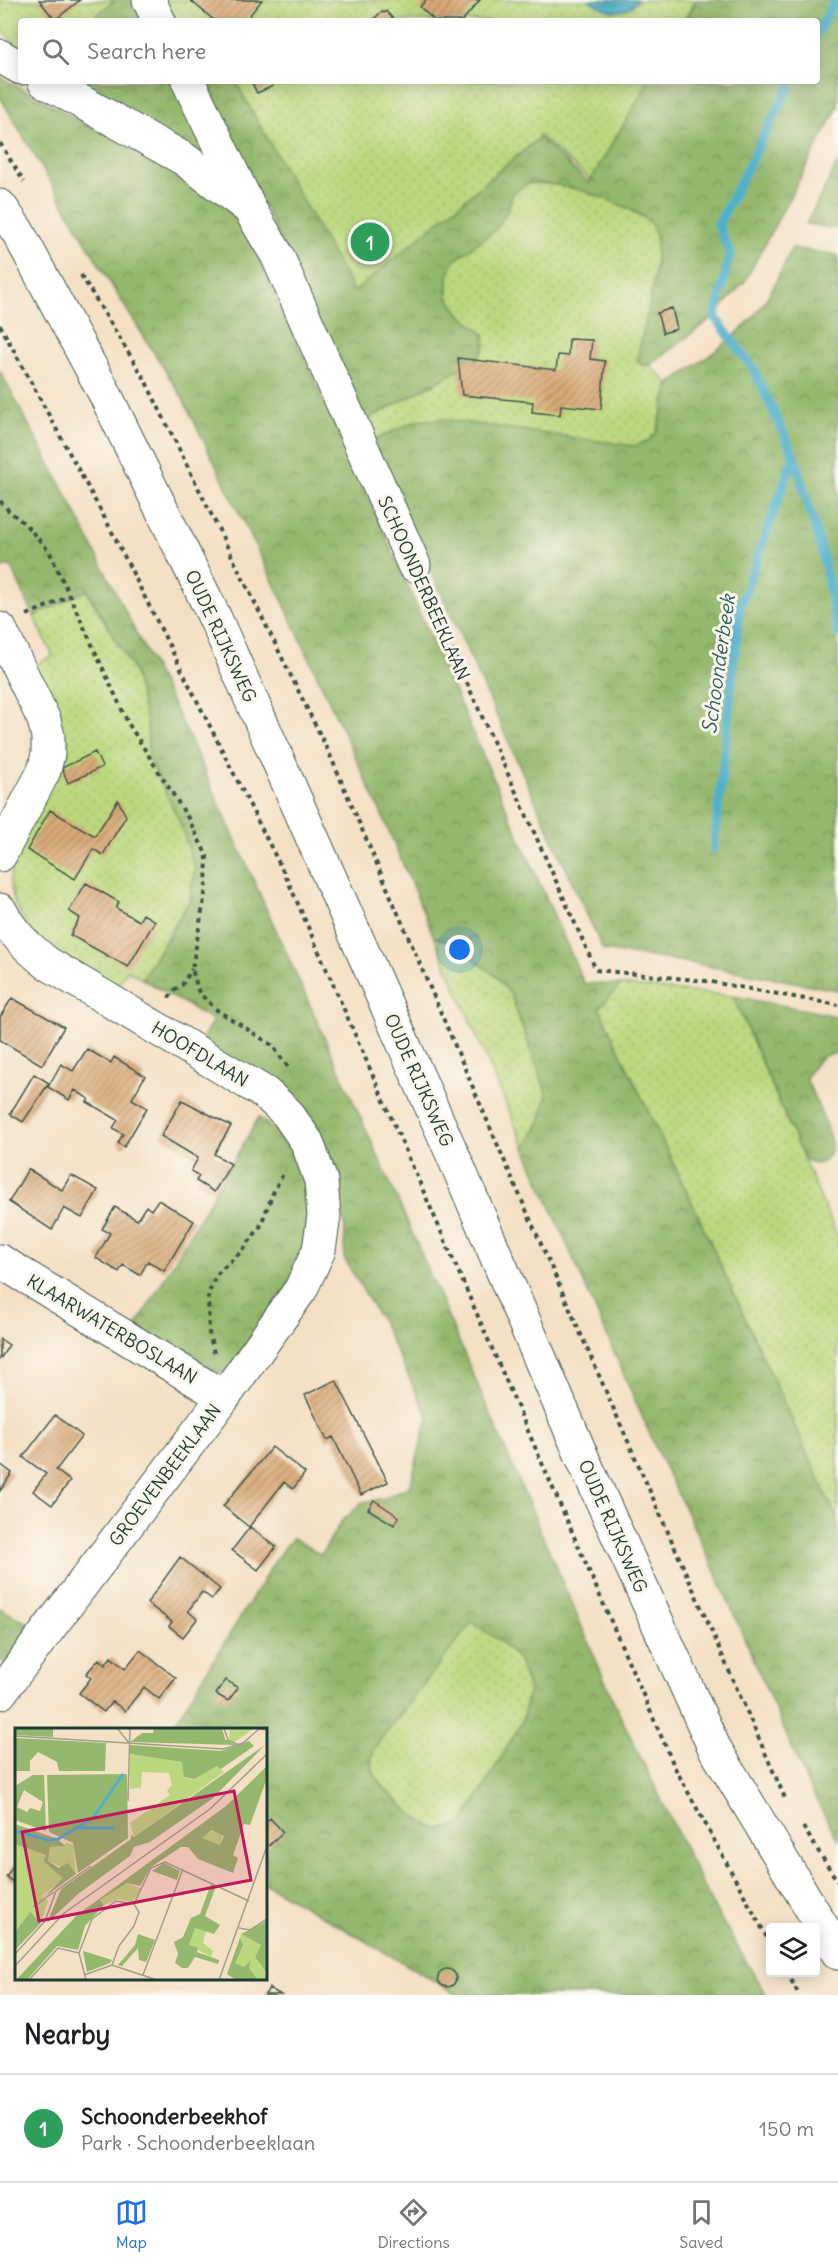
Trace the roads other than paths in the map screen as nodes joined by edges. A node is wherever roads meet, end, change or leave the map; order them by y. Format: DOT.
graph roads {
  1 [pos="149,0"];
  2 [pos="158,18"];
  3 [pos="0,56"];
  4 [pos="18,66"];
  5 [pos="49,84"];
  6 [pos="189,84"];
  7 [pos="0,206"];
  8 [pos="249,208"];
  9 [pos="414,565"];
  10 [pos="10,624"];
  11 [pos="0,855"];
  12 [pos="0,910"];
  13 [pos="319,1250"];
  14 [pos="0,1261"];
  15 [pos="224,1397"];
  16 [pos="0,1693"];
  17 [pos="838,1953"];
  1 -- 2 [label="street"];
  3 -- 4 [label="street"];
  5 -- 8 [label="street, SCHOONDERBEEKLAAN"];
  6 -- 8 [label="street, SCHOONDERBEEKLAAN"];
  7 -- 17 [label="street, OUDE RIJKSWEG"];
  8 -- 9 [label="street, SCHOONDERBEEKLAAN"];
  10 -- 11 [label="street"];
  12 -- 13 [label="street, HOOFDLAAN"];
  13 -- 15 [label="street, GROEVENBEEKLAAN"];
  14 -- 15 [label="street, KLAARWATERBOSLAAN"];
  15 -- 16 [label="street, GROEVENBEEKLAAN"];
}
